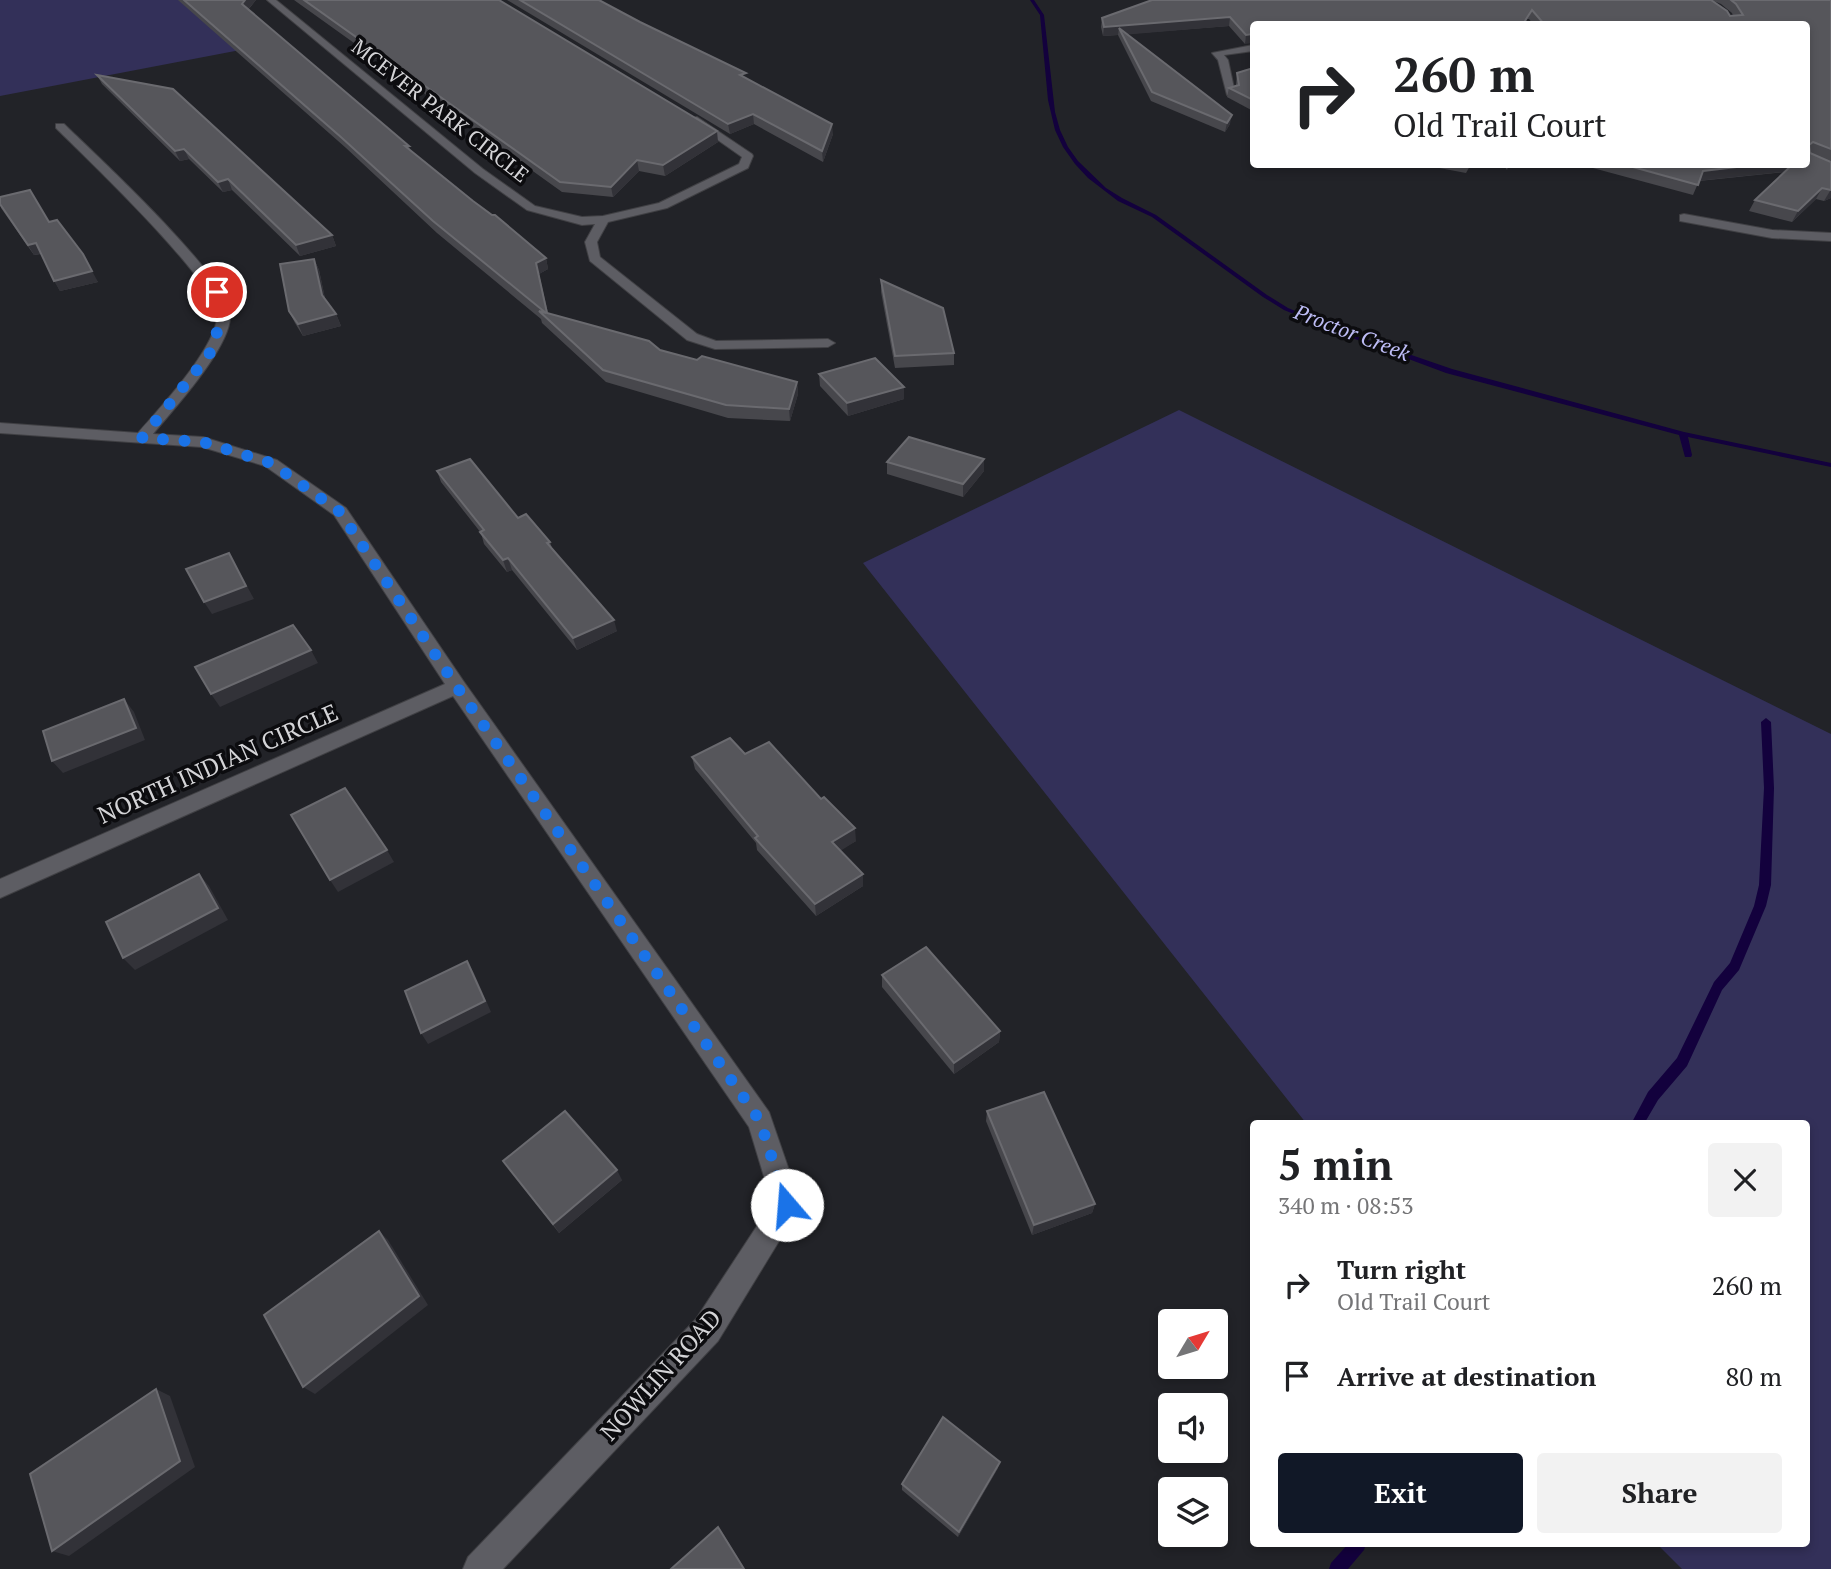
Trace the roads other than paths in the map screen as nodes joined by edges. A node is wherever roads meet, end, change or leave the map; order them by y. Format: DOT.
graph roads {
  1 [pos="277,2"];
  2 [pos="1250,48"];
  3 [pos="1230,93"];
  4 [pos="681,111"];
  5 [pos="60,126"];
  6 [pos="1684,218"];
  7 [pos="603,220"];
  8 [pos="1831,237"];
  9 [pos="828,343"];
  10 [pos="0,428"];
  11 [pos="142,438"];
  12 [pos="457,687"];
  13 [pos="0,889"];
  14 [pos="480,1569"];
  1 -- 7 [label="street, MCEVER PARK CIRCLE"];
  2 -- 3 [label="street"];
  4 -- 7 [label="street, MCEVER PARK CIRCLE"];
  5 -- 11 [label="street"];
  6 -- 8 [label="street"];
  7 -- 9 [label="street"];
  10 -- 11 [label="street, NOWLIN ROAD"];
  11 -- 12 [label="street, NOWLIN ROAD"];
  12 -- 13 [label="street, NORTH INDIAN CIRCLE"];
  12 -- 14 [label="street, NOWLIN ROAD"];
}
